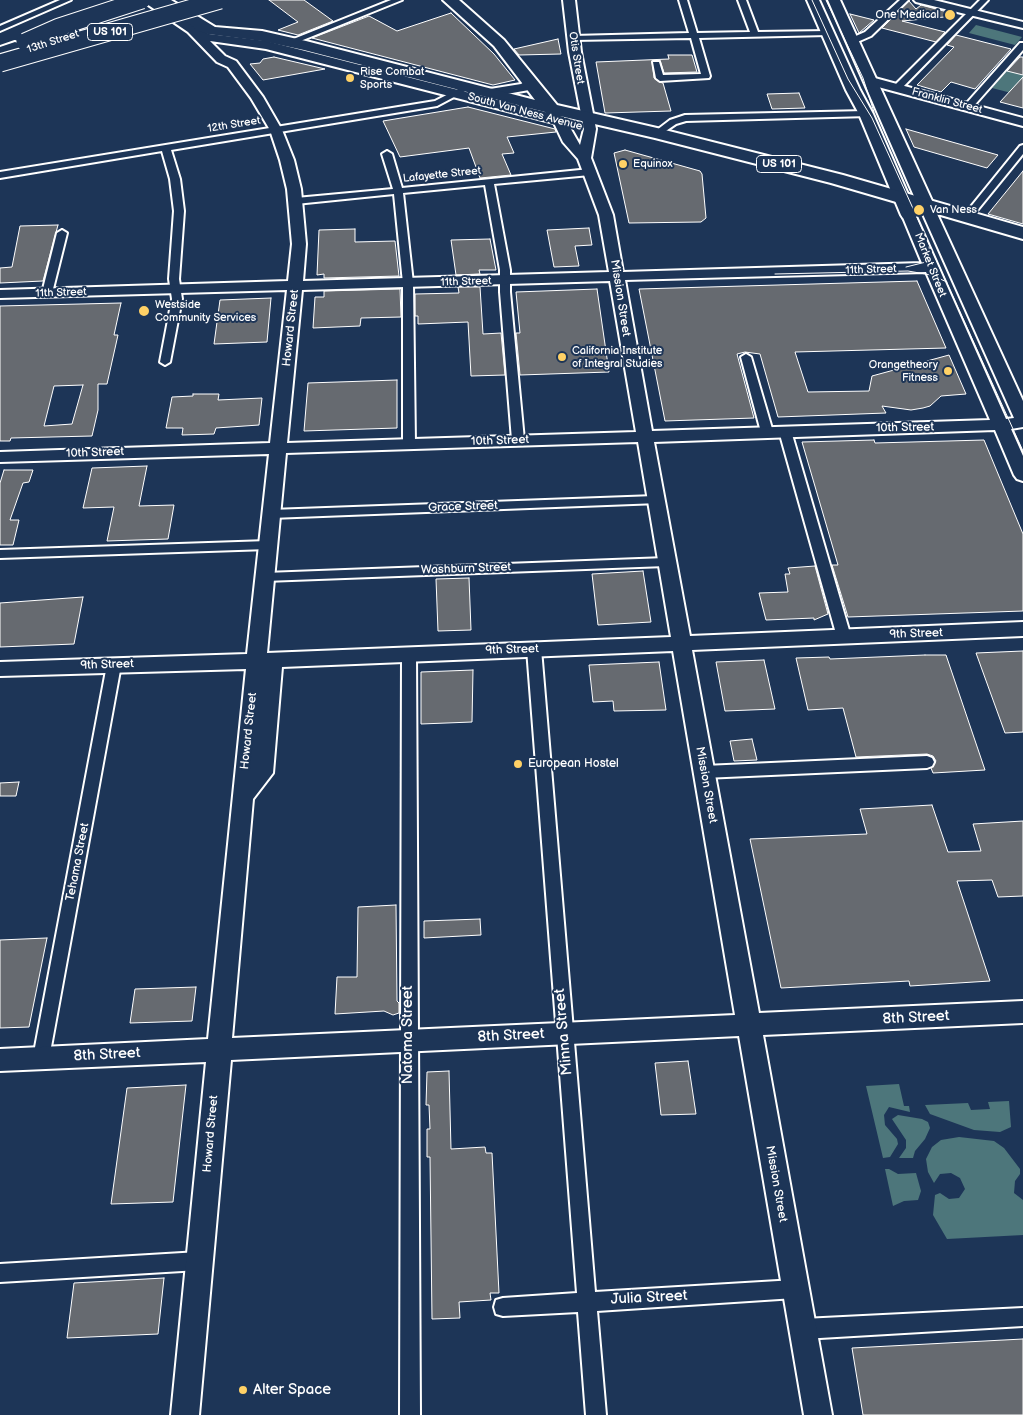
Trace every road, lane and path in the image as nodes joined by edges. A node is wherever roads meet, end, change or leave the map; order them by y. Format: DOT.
graph roads {
  1 [pos="67,0"];
  2 [pos="133,0"];
  3 [pos="191,0"];
  4 [pos="202,0"];
  5 [pos="220,0"];
  6 [pos="398,0"];
  7 [pos="450,0"];
  8 [pos="569,0"];
  9 [pos="682,0"];
  10 [pos="742,0"];
  11 [pos="813,0"];
  12 [pos="818,0"];
  13 [pos="828,0"];
  14 [pos="834,0"];
  15 [pos="904,0"];
  16 [pos="920,0"];
  17 [pos="984,0"];
  18 [pos="158,2"];
  19 [pos="972,12"];
  20 [pos="1023,25"];
  21 [pos="193,26"];
  22 [pos="0,29"];
  23 [pos="828,33"];
  24 [pos="49,34"];
  25 [pos="755,34"];
  26 [pos="693,36"];
  27 [pos="573,38"];
  28 [pos="850,38"];
  29 [pos="253,42"];
  30 [pos="1023,45"];
  31 [pos="293,47"];
  32 [pos="5,50"];
  33 [pos="0,61"];
  34 [pos="232,64"];
  35 [pos="656,64"];
  36 [pos="870,81"];
  37 [pos="531,82"];
  38 [pos="897,88"];
  39 [pos="463,90"];
  40 [pos="490,93"];
  41 [pos="968,107"];
  42 [pos="866,114"];
  43 [pos="555,115"];
  44 [pos="1023,122"];
  45 [pos="588,123"];
  46 [pos="276,130"];
  47 [pos="658,133"];
  48 [pos="166,148"];
  49 [pos="1023,148"];
  50 [pos="387,154"];
  51 [pos="584,158"];
  52 [pos="590,172"];
  53 [pos="0,176"];
  54 [pos="489,182"];
  55 [pos="398,191"];
  56 [pos="900,196"];
  57 [pos="296,201"];
  58 [pos="925,203"];
  59 [pos="909,215"];
  60 [pos="968,216"];
  61 [pos="933,222"];
  62 [pos="62,233"];
  63 [pos="1023,233"];
  64 [pos="1023,249"];
  65 [pos="932,267"];
  66 [pos="617,277"];
  67 [pos="505,280"];
  68 [pos="408,283"];
  69 [pos="294,287"];
  70 [pos="175,289"];
  71 [pos="47,293"];
  72 [pos="0,294"];
  73 [pos="289,348"];
  74 [pos="746,357"];
  75 [pos="165,362"];
  76 [pos="1022,418"];
  77 [pos="1000,426"];
  78 [pos="785,431"];
  79 [pos="767,432"];
  80 [pos="644,436"];
  81 [pos="518,440"];
  82 [pos="409,444"];
  83 [pos="279,448"];
  84 [pos="0,457"];
  85 [pos="1023,475"];
  86 [pos="655,500"];
  87 [pos="271,514"];
  88 [pos="268,545"];
  89 [pos="0,554"];
  90 [pos="666,562"];
  91 [pos="265,576"];
  92 [pos="1023,629"];
  93 [pos="844,636"];
  94 [pos="681,643"];
  95 [pos="534,649"];
  96 [pos="409,654"];
  97 [pos="265,660"];
  98 [pos="114,665"];
  99 [pos="0,669"];
  100 [pos="928,762"];
  101 [pos="704,772"];
  102 [pos="1023,1012"];
  103 [pos="749,1025"];
  104 [pos="564,1034"];
  105 [pos="408,1041"];
  106 [pos="219,1050"];
  107 [pos="41,1058"];
  108 [pos="0,1060"];
  109 [pos="199,1261"];
  110 [pos="0,1273"];
  111 [pos="795,1289"];
  112 [pos="587,1302"];
  113 [pos="503,1307"];
  114 [pos="1023,1316"];
  115 [pos="803,1329"];
  116 [pos="185,1415"];
  117 [pos="410,1415"];
  118 [pos="596,1415"];
  119 [pos="818,1415"];
  1 -- 22 [label="street"];
  2 -- 24 [label="street, 13th Street"];
  3 -- 18 [label="main road, 13th Street"];
  3 -- 33 [label="highway"];
  4 -- 21 [label="main road"];
  5 -- 33 [label="highway, US 101, bridge"];
  6 -- 31 [label="street"];
  7 -- 37 [label="highway, Mission Street"];
  8 -- 27 [label="main road, Otis Street"];
  9 -- 26 [label="street"];
  10 -- 25 [label="street"];
  11 -- 23 [label="main road, Market Street"];
  12 -- 36 [label="main road, Market Street"];
  13 -- 28 [label="main road, Market Street"];
  14 -- 28 [label="main road, Market Street"];
  15 -- 28 [label="street"];
  16 -- 19 [label="main road"];
  17 -- 19 [label="street"];
  18 -- 21 [label="highway, South Van Ness Avenue / US 101"];
  18 -- 24 [label="main road, 13th Street"];
  18 -- 32 [label="highway, bridge"];
  18 -- 32 [label="highway, US 101, bridge"];
  18 -- 33 [label="main road, 13th Street"];
  19 -- 20 [label="main road"];
  19 -- 38 [label="street"];
  21 -- 29 [label="main road, South Van Ness Avenue"];
  21 -- 31 [label="highway, South Van Ness Avenue / US 101"];
  21 -- 34 [label="main road, Howard Street"];
  23 -- 25 [label="street"];
  23 -- 42 [label="main road, Market Street"];
  24 -- 32 [label="main road, 13th Street"];
  25 -- 26 [label="street"];
  26 -- 27 [label="street"];
  26 -- 35 [label="street"];
  27 -- 45 [label="main road, Otis Street"];
  28 -- 36 [label="main road, Market Street"];
  29 -- 31 [label="main road, South Van Ness Avenue"];
  29 -- 34 [label="main road"];
  30 -- 41 [label="street"];
  31 -- 39 [label="main road, South Van Ness Avenue"];
  31 -- 39 [label="highway, South Van Ness Avenue / US 101"];
  34 -- 46 [label="main road, Howard Street"];
  36 -- 38 [label="main road, Franklin Street"];
  36 -- 58 [label="main road, Market Street"];
  37 -- 40 [label="main road"];
  37 -- 43 [label="highway, Mission Street"];
  38 -- 41 [label="main road, Franklin Street"];
  39 -- 40 [label="highway, South Van Ness Avenue / US 101"];
  39 -- 43 [label="main road, South Van Ness Avenue"];
  39 -- 46 [label="street, 12th Street"];
  40 -- 43 [label="highway, South Van Ness Avenue / US 101"];
  41 -- 44 [label="main road, Franklin Street"];
  42 -- 47 [label="street"];
  42 -- 56 [label="main road, Market Street"];
  43 -- 45 [label="highway, South Van Ness Avenue / US 101"];
  43 -- 51 [label="main road, Mission Street"];
  45 -- 47 [label="highway, South Van Ness Avenue / US 101"];
  45 -- 51 [label="main road"];
  45 -- 59 [label="highway, South Van Ness Avenue / US 101"];
  46 -- 48 [label="street, 12th Street"];
  46 -- 57 [label="main road, Howard Street"];
  47 -- 56 [label="highway, South Van Ness Avenue / US 101"];
  48 -- 53 [label="street, 12th Street"];
  48 -- 70 [label="street"];
  49 -- 60 [label="street"];
  50 -- 55 [label="street"];
  51 -- 52 [label="main road, Mission Street"];
  52 -- 54 [label="street, Lafayette Street"];
  52 -- 66 [label="main road, Mission Street"];
  54 -- 55 [label="street, Lafayette Street"];
  54 -- 67 [label="street"];
  55 -- 57 [label="street, Lafayette Street"];
  55 -- 68 [label="street"];
  56 -- 58 [label="highway, US 101"];
  56 -- 59 [label="main road, Market Street"];
  57 -- 69 [label="main road, Howard Street"];
  58 -- 60 [label="highway, US 101"];
  58 -- 61 [label="main road, Market Street"];
  59 -- 61 [label="highway, US 101"];
  59 -- 65 [label="main road, Market Street"];
  60 -- 63 [label="highway, US 101"];
  61 -- 64 [label="highway, US 101"];
  61 -- 76 [label="main road, Market Street"];
  62 -- 71 [label="street"];
  65 -- 66 [label="main road, 11th Street"];
  65 -- 77 [label="main road, Market Street"];
  66 -- 67 [label="main road, 11th Street"];
  66 -- 80 [label="main road, Mission Street"];
  67 -- 68 [label="main road, 11th Street"];
  67 -- 81 [label="street"];
  68 -- 69 [label="main road, 11th Street"];
  68 -- 82 [label="street"];
  69 -- 70 [label="main road, 11th Street"];
  69 -- 73 [label="main road"];
  69 -- 73 [label="main road"];
  70 -- 71 [label="main road, 11th Street"];
  70 -- 75 [label="street"];
  71 -- 72 [label="main road, 11th Street"];
  73 -- 83 [label="main road, Howard Street"];
  74 -- 79 [label="street"];
  76 -- 77 [label="main road, 10th Street"];
  77 -- 78 [label="main road, 10th Street"];
  77 -- 85 [label="main road, Market Street"];
  78 -- 79 [label="main road, 10th Street"];
  78 -- 93 [label="street"];
  79 -- 80 [label="main road, 10th Street"];
  80 -- 81 [label="main road, 10th Street"];
  80 -- 86 [label="main road, Mission Street"];
  81 -- 82 [label="main road, 10th Street"];
  82 -- 83 [label="main road, 10th Street"];
  83 -- 84 [label="main road, 10th Street"];
  83 -- 87 [label="main road, Howard Street"];
  86 -- 87 [label="street, Grace Street"];
  86 -- 90 [label="main road, Mission Street"];
  87 -- 88 [label="main road, Howard Street"];
  88 -- 89 [label="street"];
  88 -- 91 [label="main road, Howard Street"];
  90 -- 91 [label="street, Washburn Street"];
  90 -- 94 [label="main road, Mission Street"];
  91 -- 97 [label="main road, Howard Street"];
  92 -- 93 [label="main road, 9th Street"];
  93 -- 94 [label="main road, 9th Street"];
  94 -- 95 [label="main road, 9th Street"];
  94 -- 101 [label="main road, Mission Street"];
  95 -- 96 [label="main road, 9th Street"];
  95 -- 104 [label="street, Minna Street"];
  96 -- 97 [label="main road, 9th Street"];
  96 -- 105 [label="street, Natoma Street"];
  97 -- 98 [label="main road, 9th Street"];
  97 -- 106 [label="main road, Howard Street"];
  98 -- 99 [label="main road, 9th Street"];
  98 -- 107 [label="street, Tehama Street"];
  100 -- 101 [label="street"];
  101 -- 103 [label="main road, Mission Street"];
  102 -- 103 [label="main road, 8th Street"];
  103 -- 104 [label="main road, 8th Street"];
  103 -- 111 [label="main road, Mission Street"];
  104 -- 105 [label="main road, 8th Street"];
  104 -- 112 [label="street, Minna Street"];
  105 -- 106 [label="main road, 8th Street"];
  105 -- 117 [label="street, Natoma Street"];
  106 -- 107 [label="main road, 8th Street"];
  106 -- 109 [label="main road, Howard Street"];
  107 -- 108 [label="main road, 8th Street"];
  109 -- 110 [label="street"];
  109 -- 116 [label="main road, Howard Street"];
  111 -- 112 [label="street, Julia Street"];
  111 -- 115 [label="main road, Mission Street"];
  112 -- 113 [label="street, Julia Street"];
  112 -- 118 [label="street, Minna Street"];
  114 -- 115 [label="street"];
  115 -- 119 [label="main road, Mission Street"];
}
